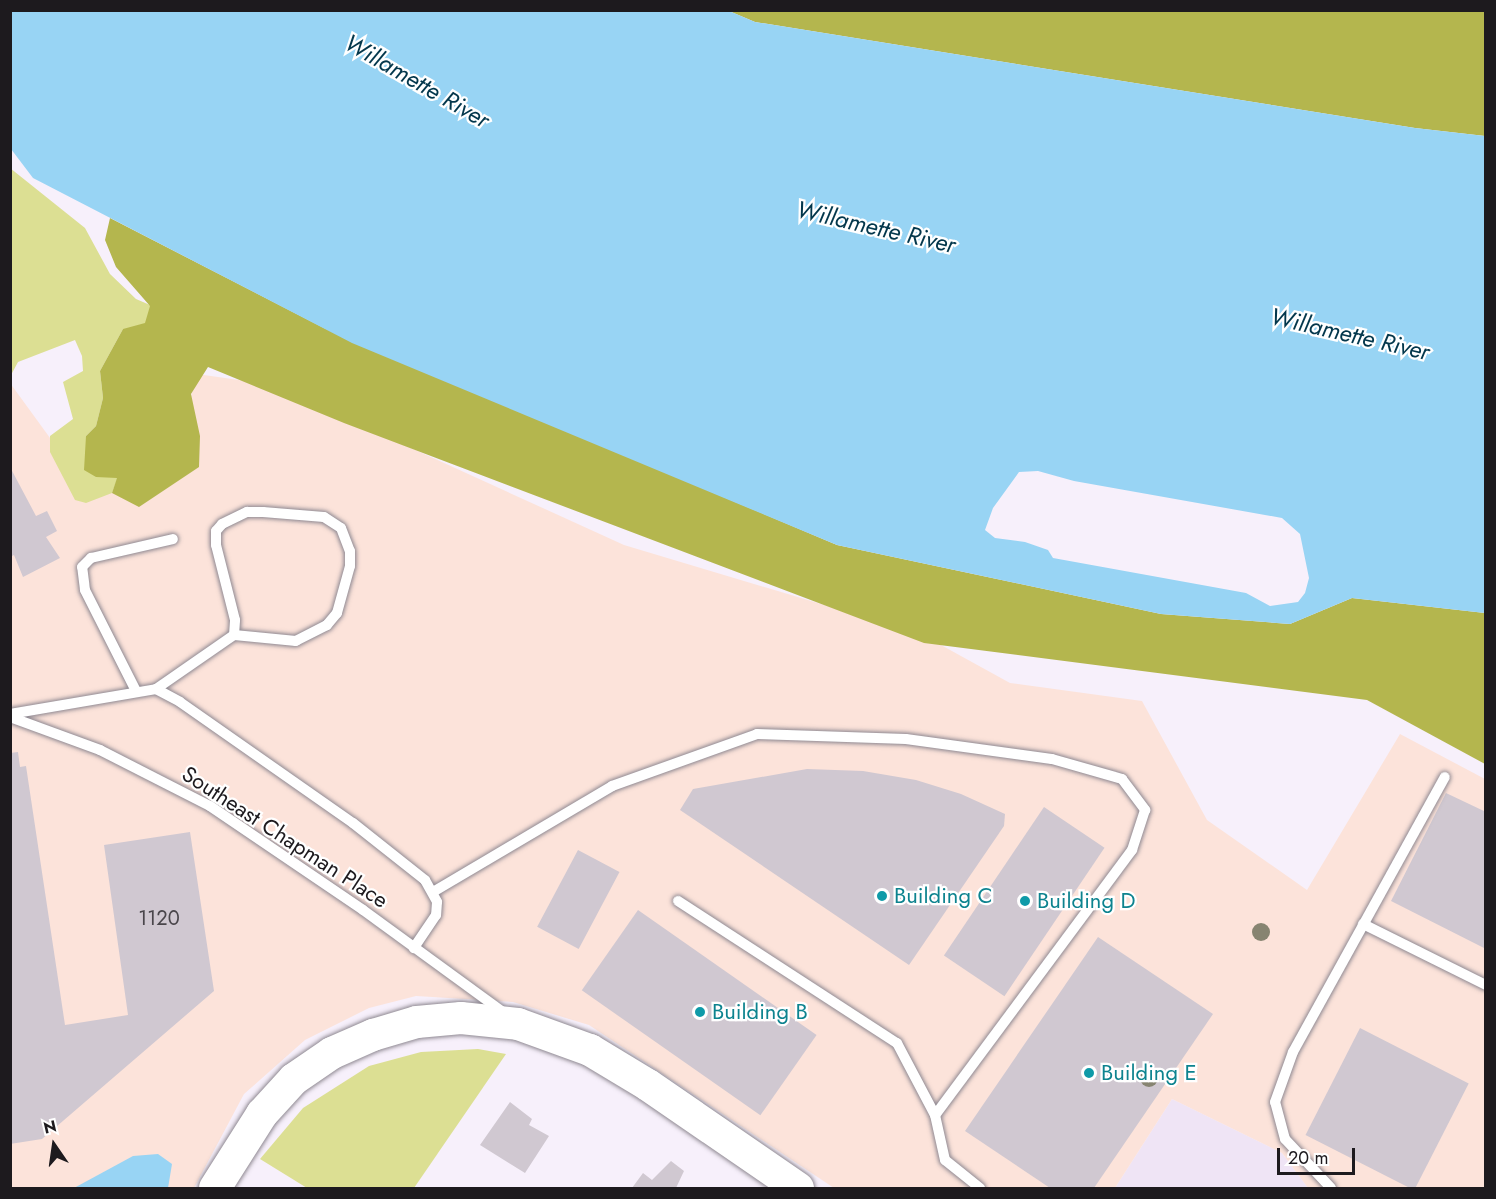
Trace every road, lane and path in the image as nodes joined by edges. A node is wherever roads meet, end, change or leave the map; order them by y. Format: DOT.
graph roads {
  1 [pos="173,539"];
  2 [pos="234,635"];
  3 [pos="156,689"];
  4 [pos="136,691"];
  5 [pos="10,716"];
  6 [pos="1445,777"];
  7 [pos="433,892"];
  8 [pos="678,901"];
  9 [pos="1364,924"];
  10 [pos="414,948"];
  11 [pos="1485,985"];
  12 [pos="518,1024"];
  13 [pos="935,1115"];
  14 [pos="215,1188"];
  15 [pos="798,1188"];
  16 [pos="980,1188"];
  17 [pos="1331,1188"];
  1 -- 4 [label="lane"];
  2 -- 2 [label="lane"];
  2 -- 3 [label="lane"];
  3 -- 4 [label="lane"];
  3 -- 7 [label="lane"];
  4 -- 5 [label="lane"];
  5 -- 10 [label="lane, Southeast Chapman Place"];
  6 -- 9 [label="lane"];
  7 -- 10 [label="lane"];
  7 -- 13 [label="lane"];
  8 -- 13 [label="lane"];
  9 -- 11 [label="lane"];
  9 -- 17 [label="lane"];
  10 -- 12 [label="lane, Southeast Chapman Place"];
  12 -- 14 [label="street"];
  12 -- 15 [label="street"];
  13 -- 16 [label="lane"];
}
